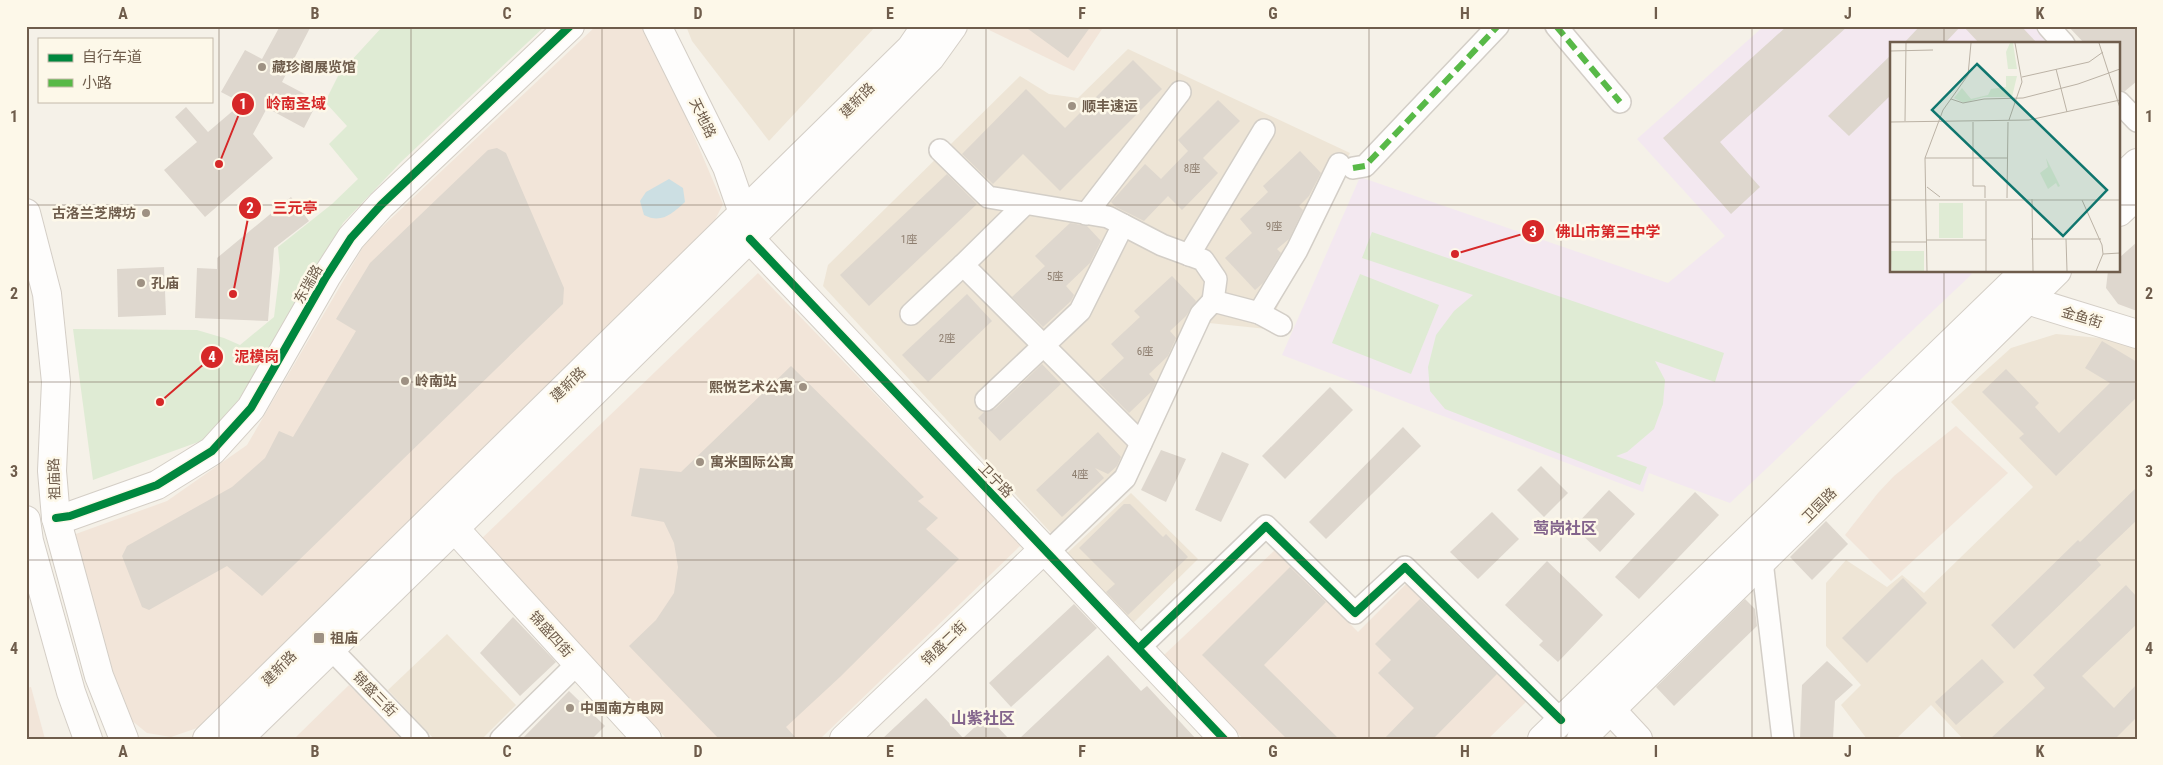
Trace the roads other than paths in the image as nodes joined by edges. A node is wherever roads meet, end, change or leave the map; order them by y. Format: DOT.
graph roads {
  1 [pos="570,26"];
  2 [pos="657,26"];
  3 [pos="926,26"];
  4 [pos="953,26"];
  5 [pos="1498,26"];
  6 [pos="1556,26"];
  7 [pos="2048,26"];
  8 [pos="2062,42"];
  9 [pos="1180,92"];
  10 [pos="1620,102"];
  11 [pos="2120,103"];
  12 [pos="2137,121"];
  13 [pos="1264,130"];
  14 [pos="940,150"];
  15 [pos="2137,163"];
  16 [pos="2120,179"];
  17 [pos="2137,196"];
  18 [pos="1025,204"];
  19 [pos="2120,211"];
  20 [pos="26,213"];
  21 [pos="743,213"];
  22 [pos="1086,214"];
  23 [pos="1124,225"];
  24 [pos="750,239"];
  25 [pos="1190,255"];
  26 [pos="963,265"];
  27 [pos="2024,272"];
  28 [pos="2056,272"];
  29 [pos="2027,300"];
  30 [pos="1213,301"];
  31 [pos="911,314"];
  32 [pos="1259,314"];
  33 [pos="1281,326"];
  34 [pos="2137,334"];
  35 [pos="1044,347"];
  36 [pos="986,400"];
  37 [pos="1141,443"];
  38 [pos="56,518"];
  39 [pos="26,520"];
  40 [pos="455,529"];
  41 [pos="1046,550"];
  42 [pos="1762,561"];
  43 [pos="1139,648"];
  44 [pos="330,649"];
  45 [pos="578,664"];
  46 [pos="1584,699"];
  47 [pos="1611,710"];
  48 [pos="1552,730"];
  49 [pos="1591,736"];
  50 [pos="88,739"];
  51 [pos="124,739"];
  52 [pos="207,739"];
  53 [pos="238,739"];
  54 [pos="418,739"];
  55 [pos="500,739"];
  56 [pos="647,739"];
  57 [pos="844,739"];
  58 [pos="1224,739"];
  59 [pos="1638,739"];
  60 [pos="1783,739"];
  1 -- 38 [label="main road, 东瑞路"];
  2 -- 21 [label="main road, 天地路"];
  3 -- 21 [label="main road, 建新路"];
  4 -- 24 [label="main road, 建新路"];
  5 -- 32 [label="street"];
  6 -- 10 [label="street"];
  7 -- 8 [label="street"];
  9 -- 22 [label="street"];
  11 -- 12 [label="street"];
  13 -- 25 [label="street"];
  14 -- 18 [label="street"];
  15 -- 16 [label="main road"];
  17 -- 19 [label="main road"];
  18 -- 22 [label="street"];
  18 -- 26 [label="street"];
  20 -- 38 [label="main road, 祖庙路"];
  21 -- 52 [label="main road, 建新路"];
  22 -- 23 [label="street"];
  23 -- 25 [label="street"];
  23 -- 35 [label="street"];
  24 -- 40 [label="main road, 建新路"];
  24 -- 41 [label="main road, 卫宁路"];
  25 -- 30 [label="street"];
  26 -- 31 [label="street"];
  26 -- 35 [label="street"];
  27 -- 46 [label="main road, 卫国路"];
  28 -- 29 [label="main road, 卫国路"];
  29 -- 34 [label="main road, 金鱼街"];
  29 -- 42 [label="main road, 卫国路"];
  30 -- 32 [label="street"];
  30 -- 37 [label="street"];
  32 -- 33 [label="street"];
  35 -- 36 [label="street"];
  35 -- 37 [label="street"];
  37 -- 41 [label="street"];
  38 -- 51 [label="main road, 祖庙路"];
  39 -- 50 [label="main road"];
  40 -- 44 [label="main road, 建新路"];
  40 -- 45 [label="main road, 锦盛四街"];
  41 -- 43 [label="main road, 卫宁路"];
  41 -- 57 [label="main road, 锦盛二街"];
  42 -- 47 [label="main road, 卫国路"];
  42 -- 60 [label="street"];
  43 -- 48 [label="street"];
  43 -- 58 [label="main road, 卫宁路"];
  44 -- 53 [label="main road, 建新路"];
  44 -- 54 [label="street, 锦盛三街"];
  45 -- 55 [label="street"];
  45 -- 56 [label="main road, 锦盛四街"];
  46 -- 47 [label="main road"];
  46 -- 48 [label="main road, 卫国路"];
  46 -- 49 [label="main road"];
  47 -- 49 [label="main road, 卫国路"];
  47 -- 59 [label="main road"];
}
